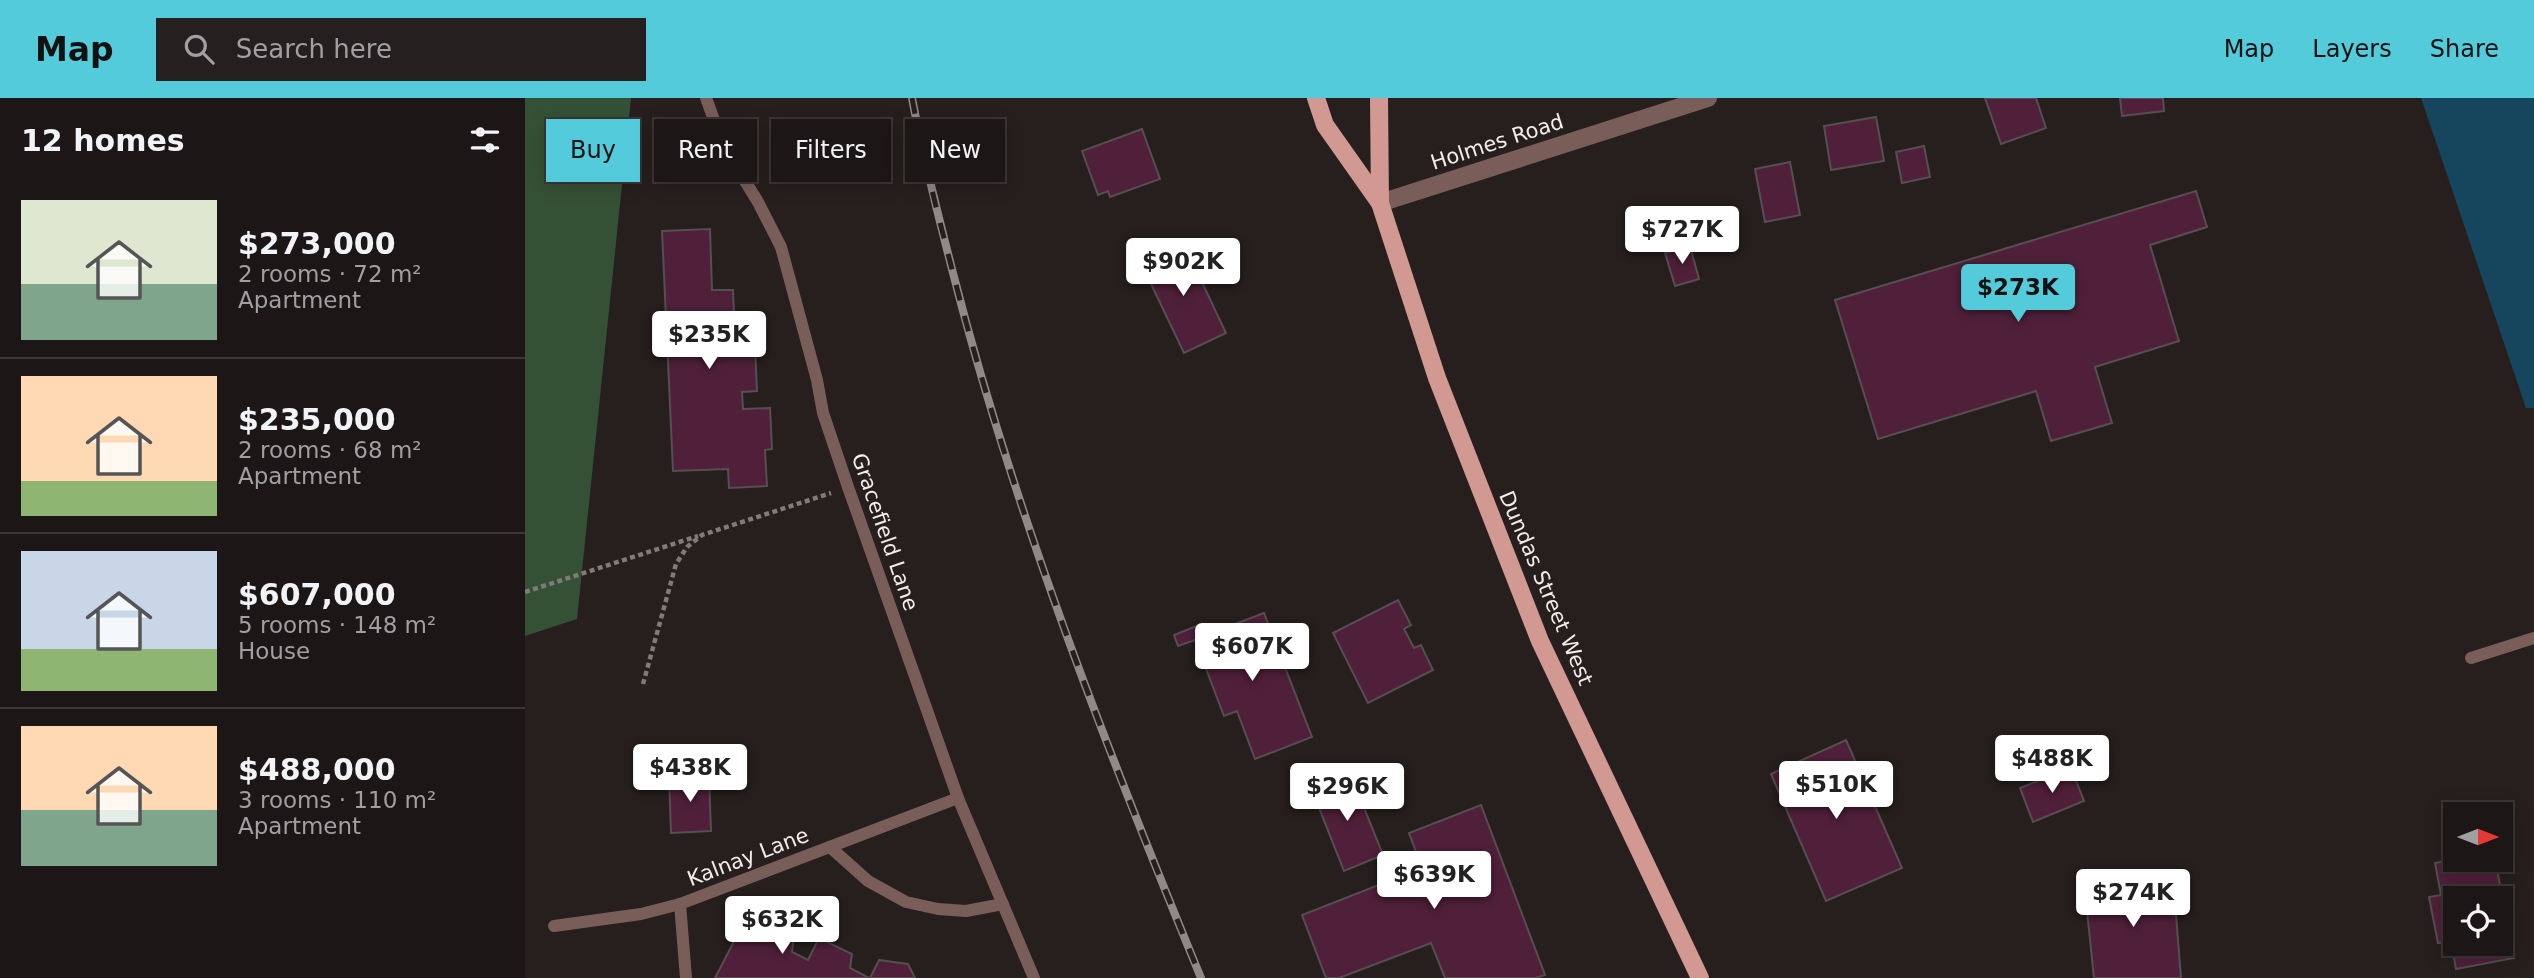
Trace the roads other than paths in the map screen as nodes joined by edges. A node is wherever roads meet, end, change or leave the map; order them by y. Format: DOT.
graph roads {
  1 [pos="706,98"];
  2 [pos="1316,98"];
  3 [pos="1379,98"];
  4 [pos="1708,98"];
  5 [pos="1380,203"];
  6 [pos="2534,638"];
  7 [pos="2470,658"];
  8 [pos="958,798"];
  9 [pos="830,847"];
  10 [pos="680,904"];
  11 [pos="1003,904"];
  12 [pos="554,926"];
  13 [pos="686,978"];
  14 [pos="1034,978"];
  15 [pos="1700,978"];
  1 -- 8 [label="lane, Gracefield Lane"];
  2 -- 5 [label="main road, Dundas Street West"];
  3 -- 5 [label="main road, Dundas Street West"];
  4 -- 5 [label="street, Holmes Road"];
  5 -- 15 [label="main road, Dundas Street West"];
  6 -- 7 [label="lane"];
  8 -- 9 [label="lane, Kalnay Lane"];
  8 -- 11 [label="lane, Gracefield Lane"];
  9 -- 10 [label="lane, Kalnay Lane"];
  9 -- 11 [label="lane, Kalnay Lane"];
  10 -- 12 [label="lane, Kalnay Lane"];
  10 -- 13 [label="lane, Kalnay Lane"];
  11 -- 14 [label="lane, Gracefield Lane"];
}
